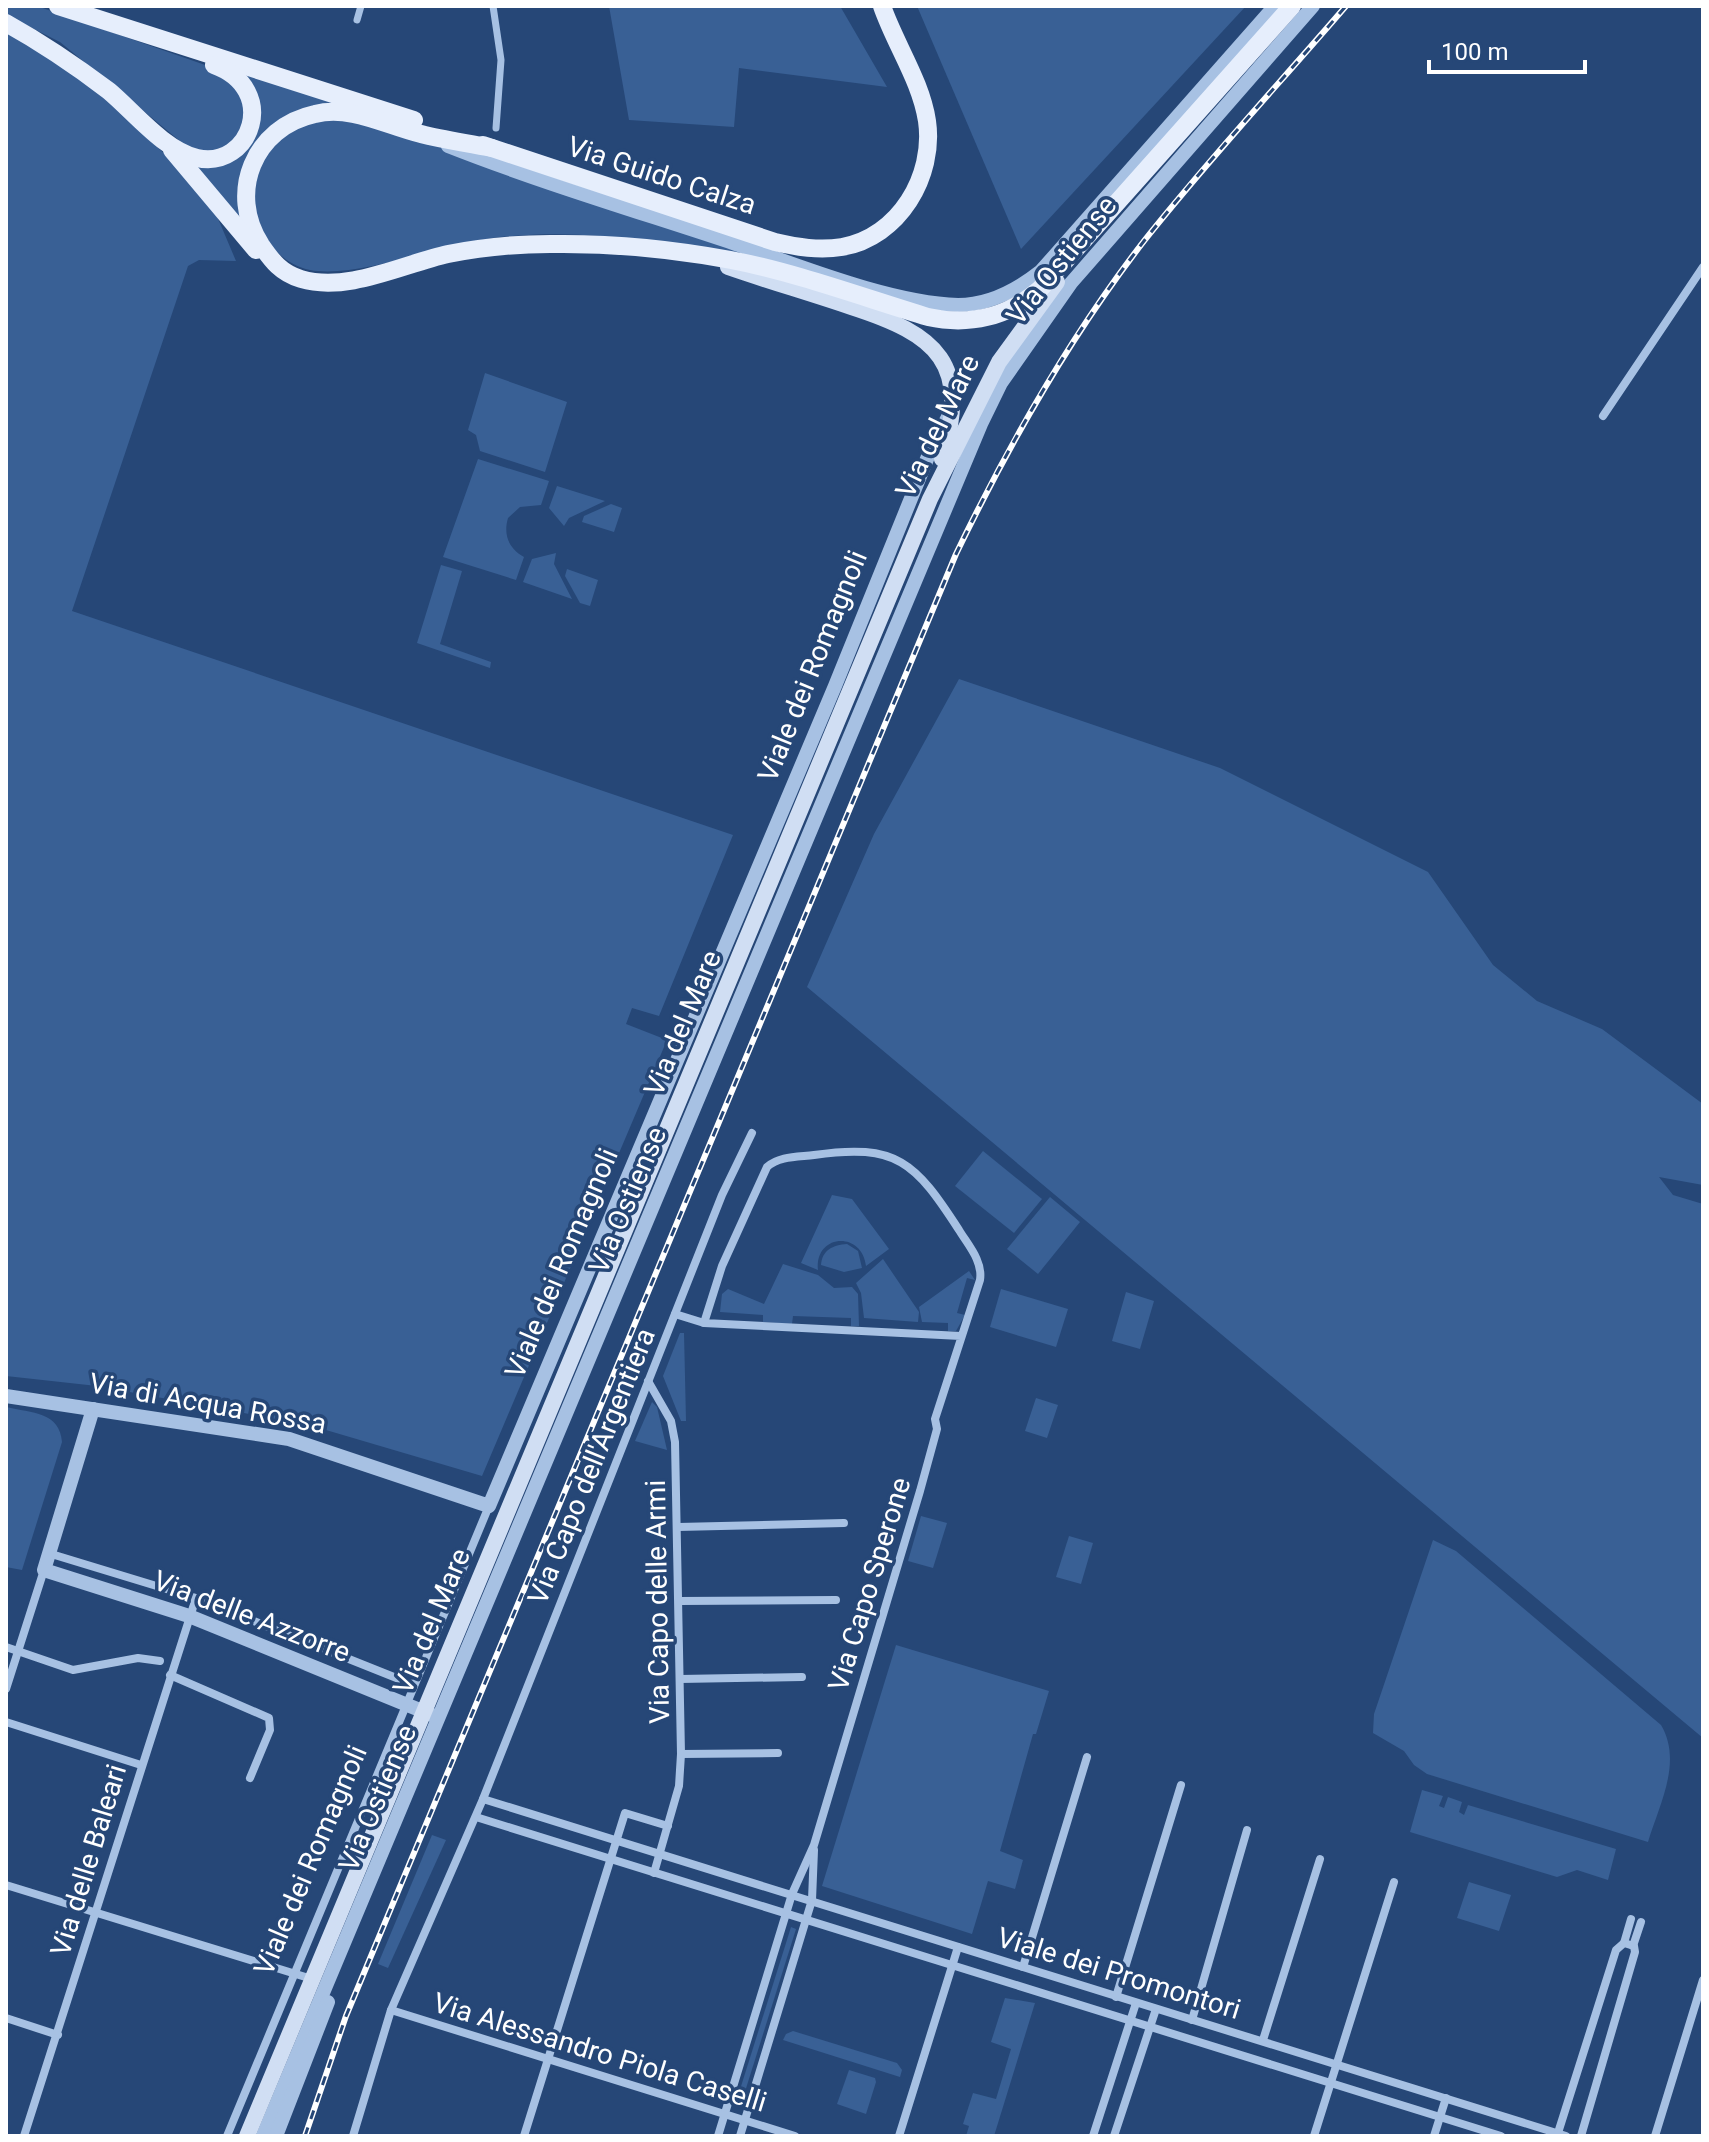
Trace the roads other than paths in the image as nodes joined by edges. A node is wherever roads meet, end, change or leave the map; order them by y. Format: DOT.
graph roads {
  1 [pos="58,6"];
  2 [pos="361,6"];
  3 [pos="493,6"];
  4 [pos="882,6"];
  5 [pos="1275,6"];
  6 [pos="1292,6"];
  7 [pos="1313,6"];
  8 [pos="357,20"];
  9 [pos="6,23"];
  10 [pos="190,47"];
  11 [pos="496,128"];
  12 [pos="420,134"];
  13 [pos="160,136"];
  14 [pos="492,148"];
  15 [pos="1096,230"];
  16 [pos="702,257"];
  17 [pos="270,261"];
  18 [pos="1703,267"];
  19 [pos="950,413"];
  20 [pos="1603,416"];
  21 [pos="930,499"];
  22 [pos="752,1133"];
  23 [pos="675,1314"];
  24 [pos="704,1323"];
  25 [pos="961,1336"];
  26 [pos="648,1381"];
  27 [pos="6,1396"];
  28 [pos="93,1409"];
  29 [pos="489,1506"];
  30 [pos="844,1523"];
  31 [pos="678,1527"];
  32 [pos="48,1553"];
  33 [pos="44,1570"];
  34 [pos="196,1598"];
  35 [pos="836,1600"];
  36 [pos="679,1601"];
  37 [pos="189,1616"];
  38 [pos="6,1647"];
  39 [pos="18,1650"];
  40 [pos="160,1661"];
  41 [pos="367,1666"];
  42 [pos="170,1675"];
  43 [pos="802,1677"];
  44 [pos="680,1679"];
  45 [pos="359,1684"];
  46 [pos="414,1685"];
  47 [pos="6,1689"];
  48 [pos="406,1704"];
  49 [pos="431,1715"];
  50 [pos="6,1722"];
  51 [pos="778,1753"];
  52 [pos="681,1754"];
  53 [pos="1087,1757"];
  54 [pos="141,1765"];
  55 [pos="250,1778"];
  56 [pos="1181,1785"];
  57 [pos="483,1799"];
  58 [pos="476,1817"];
  59 [pos="668,1826"];
  60 [pos="1247,1830"];
  61 [pos="615,1839"];
  62 [pos="814,1845"];
  63 [pos="660,1853"];
  64 [pos="609,1859"];
  65 [pos="1320,1859"];
  66 [pos="654,1873"];
  67 [pos="1394,1882"];
  68 [pos="6,1885"];
  69 [pos="792,1894"];
  70 [pos="812,1900"];
  71 [pos="93,1913"];
  72 [pos="786,1914"];
  73 [pos="1631,1919"];
  74 [pos="806,1921"];
  75 [pos="1641,1922"];
  76 [pos="1628,1944"];
  77 [pos="958,1947"];
  78 [pos="952,1966"];
  79 [pos="1023,1967"];
  80 [pos="334,1969"];
  81 [pos="294,1974"];
  82 [pos="312,1979"];
  83 [pos="1703,1980"];
  84 [pos="1116,1997"];
  85 [pos="1136,2003"];
  86 [pos="1156,2009"];
  87 [pos="391,2010"];
  88 [pos="6,2018"];
  89 [pos="1130,2020"];
  90 [pos="1192,2020"];
  91 [pos="1150,2027"];
  92 [pos="58,2035"];
  93 [pos="1263,2040"];
  94 [pos="548,2059"];
  95 [pos="1338,2064"];
  96 [pos="1332,2082"];
  97 [pos="1446,2098"];
  98 [pos="725,2114"];
  99 [pos="1440,2116"];
  100 [pos="1099,2118"];
  101 [pos="745,2120"];
  102 [pos="1118,2124"];
  103 [pos="355,2135"];
  104 [pos="1560,2135"];
  105 [pos="24,2136"];
  106 [pos="227,2136"];
  107 [pos="247,2136"];
  108 [pos="263,2136"];
  109 [pos="276,2136"];
  110 [pos="524,2136"];
  111 [pos="718,2136"];
  112 [pos="740,2136"];
  113 [pos="795,2136"];
  114 [pos="899,2136"];
  115 [pos="1093,2136"];
  116 [pos="1114,2136"];
  117 [pos="1314,2136"];
  118 [pos="1434,2136"];
  119 [pos="1501,2136"];
  120 [pos="1581,2136"];
  121 [pos="1655,2136"];
  1 -- 10 [label="main road, Via Guido Calza"];
  2 -- 8 [label="street"];
  3 -- 11 [label="street"];
  4 -- 14 [label="main road, Via Guido Calza"];
  5 -- 12 [label="street"];
  6 -- 15 [label="main road, Via del Mare"];
  7 -- 49 [label="street, Via Ostiense"];
  9 -- 13 [label="main road"];
  10 -- 13 [label="main road"];
  10 -- 14 [label="main road, Via Guido Calza"];
  12 -- 14 [label="main road"];
  12 -- 17 [label="main road"];
  13 -- 17 [label="main road"];
  15 -- 16 [label="main road"];
  15 -- 21 [label="main road, Via del Mare"];
  16 -- 17 [label="main road"];
  16 -- 19 [label="main road"];
  18 -- 20 [label="street"];
  19 -- 21 [label="main road"];
  19 -- 29 [label="street, Viale dei Romagnoli"];
  21 -- 49 [label="main road, Via del Mare"];
  22 -- 23 [label="street, Via Capo dell'Argentiera"];
  23 -- 24 [label="street"];
  23 -- 26 [label="street, Via Capo dell'Argentiera"];
  24 -- 25 [label="street"];
  24 -- 25 [label="street, Via Capo Sperone"];
  25 -- 62 [label="street, Via Capo Sperone"];
  26 -- 31 [label="street, Via Capo delle Armi"];
  26 -- 57 [label="street, Via Capo dell'Argentiera"];
  27 -- 28 [label="street, Via di Acqua Rossa"];
  28 -- 29 [label="street, Via di Acqua Rossa"];
  28 -- 32 [label="street"];
  29 -- 46 [label="street, Viale dei Romagnoli"];
  30 -- 31 [label="street"];
  31 -- 36 [label="street, Via Capo delle Armi"];
  32 -- 33 [label="street"];
  32 -- 34 [label="street, Via delle Azzorre"];
  33 -- 37 [label="street, Via delle Azzorre"];
  33 -- 39 [label="street"];
  34 -- 37 [label="street, Via delle Baleari"];
  34 -- 41 [label="street, Via delle Azzorre"];
  35 -- 36 [label="street"];
  36 -- 44 [label="street, Via Capo delle Armi"];
  37 -- 42 [label="street, Via delle Baleari"];
  37 -- 45 [label="street, Via delle Azzorre"];
  38 -- 39 [label="street"];
  39 -- 40 [label="street"];
  39 -- 47 [label="street"];
  41 -- 45 [label="street"];
  41 -- 46 [label="street, Via delle Azzorre"];
  42 -- 54 [label="street, Via delle Baleari"];
  42 -- 55 [label="street"];
  43 -- 44 [label="street"];
  44 -- 52 [label="street, Via Capo delle Armi"];
  45 -- 48 [label="street, Via delle Azzorre"];
  46 -- 48 [label="street, Viale dei Romagnoli"];
  48 -- 49 [label="street, Via delle Azzorre"];
  48 -- 81 [label="street, Viale dei Romagnoli"];
  49 -- 80 [label="street, Via Ostiense"];
  49 -- 82 [label="main road, Via del Mare"];
  50 -- 54 [label="street"];
  51 -- 52 [label="street"];
  52 -- 59 [label="street, Via Capo delle Armi"];
  53 -- 79 [label="street"];
  54 -- 71 [label="street, Via delle Baleari"];
  56 -- 84 [label="street"];
  57 -- 58 [label="street, Via Capo dell'Argentiera"];
  57 -- 61 [label="street, Viale dei Promontori"];
  58 -- 64 [label="street, Viale dei Promontori"];
  58 -- 87 [label="street, Via Capo dell'Argentiera"];
  59 -- 61 [label="street"];
  59 -- 63 [label="street"];
  60 -- 90 [label="street"];
  61 -- 63 [label="street, Viale dei Promontori"];
  61 -- 64 [label="street"];
  62 -- 69 [label="street, Via Capo Sperone"];
  62 -- 70 [label="street, Via Capo Sperone"];
  63 -- 66 [label="street"];
  63 -- 69 [label="street, Viale dei Promontori"];
  64 -- 66 [label="street, Viale dei Promontori"];
  64 -- 94 [label="street"];
  65 -- 93 [label="street"];
  66 -- 72 [label="street, Viale dei Promontori"];
  67 -- 95 [label="street"];
  68 -- 71 [label="street"];
  69 -- 70 [label="street, Viale dei Promontori"];
  69 -- 72 [label="street, Via Capo Sperone"];
  70 -- 74 [label="street, Via Capo Sperone"];
  70 -- 77 [label="street, Viale dei Promontori"];
  71 -- 81 [label="street"];
  71 -- 92 [label="street, Via delle Baleari"];
  72 -- 74 [label="street, Viale dei Promontori"];
  72 -- 98 [label="street, Via Capo Sperone"];
  73 -- 76 [label="street"];
  74 -- 78 [label="street, Viale dei Promontori"];
  74 -- 101 [label="street, Via Capo Sperone"];
  75 -- 76 [label="street"];
  76 -- 104 [label="street"];
  76 -- 120 [label="street"];
  77 -- 78 [label="street"];
  77 -- 79 [label="street, Viale dei Promontori"];
  78 -- 89 [label="street, Viale dei Promontori"];
  78 -- 114 [label="street"];
  79 -- 84 [label="street, Viale dei Promontori"];
  80 -- 108 [label="street, Via Ostiense"];
  80 -- 109 [label="street"];
  81 -- 82 [label="street"];
  81 -- 106 [label="street, Viale dei Romagnoli"];
  82 -- 107 [label="main road, Via del Mare"];
  83 -- 121 [label="street"];
  84 -- 85 [label="street, Viale dei Promontori"];
  85 -- 86 [label="street, Viale dei Promontori"];
  85 -- 89 [label="street"];
  86 -- 90 [label="street, Viale dei Promontori"];
  86 -- 91 [label="street"];
  87 -- 94 [label="street, Via Alessandro Piola Caselli"];
  87 -- 103 [label="street, Via Capo dell'Argentiera"];
  88 -- 92 [label="street"];
  89 -- 91 [label="street, Viale dei Promontori"];
  89 -- 100 [label="street"];
  90 -- 93 [label="street, Viale dei Promontori"];
  91 -- 96 [label="street, Viale dei Promontori"];
  91 -- 102 [label="street"];
  92 -- 105 [label="street, Via delle Baleari"];
  93 -- 95 [label="street, Viale dei Promontori"];
  94 -- 98 [label="street, Via Alessandro Piola Caselli"];
  94 -- 110 [label="street"];
  95 -- 96 [label="street"];
  95 -- 97 [label="street, Viale dei Promontori"];
  96 -- 99 [label="street, Viale dei Promontori"];
  96 -- 117 [label="street"];
  97 -- 99 [label="street"];
  97 -- 104 [label="street, Viale dei Promontori"];
  98 -- 101 [label="street, Via Alessandro Piola Caselli"];
  98 -- 111 [label="street, Via Capo Sperone"];
  99 -- 118 [label="street"];
  99 -- 119 [label="street, Viale dei Promontori"];
  100 -- 102 [label="street"];
  100 -- 115 [label="street"];
  101 -- 112 [label="street, Via Capo Sperone"];
  101 -- 113 [label="street, Via Alessandro Piola Caselli"];
  102 -- 116 [label="street"];
}
